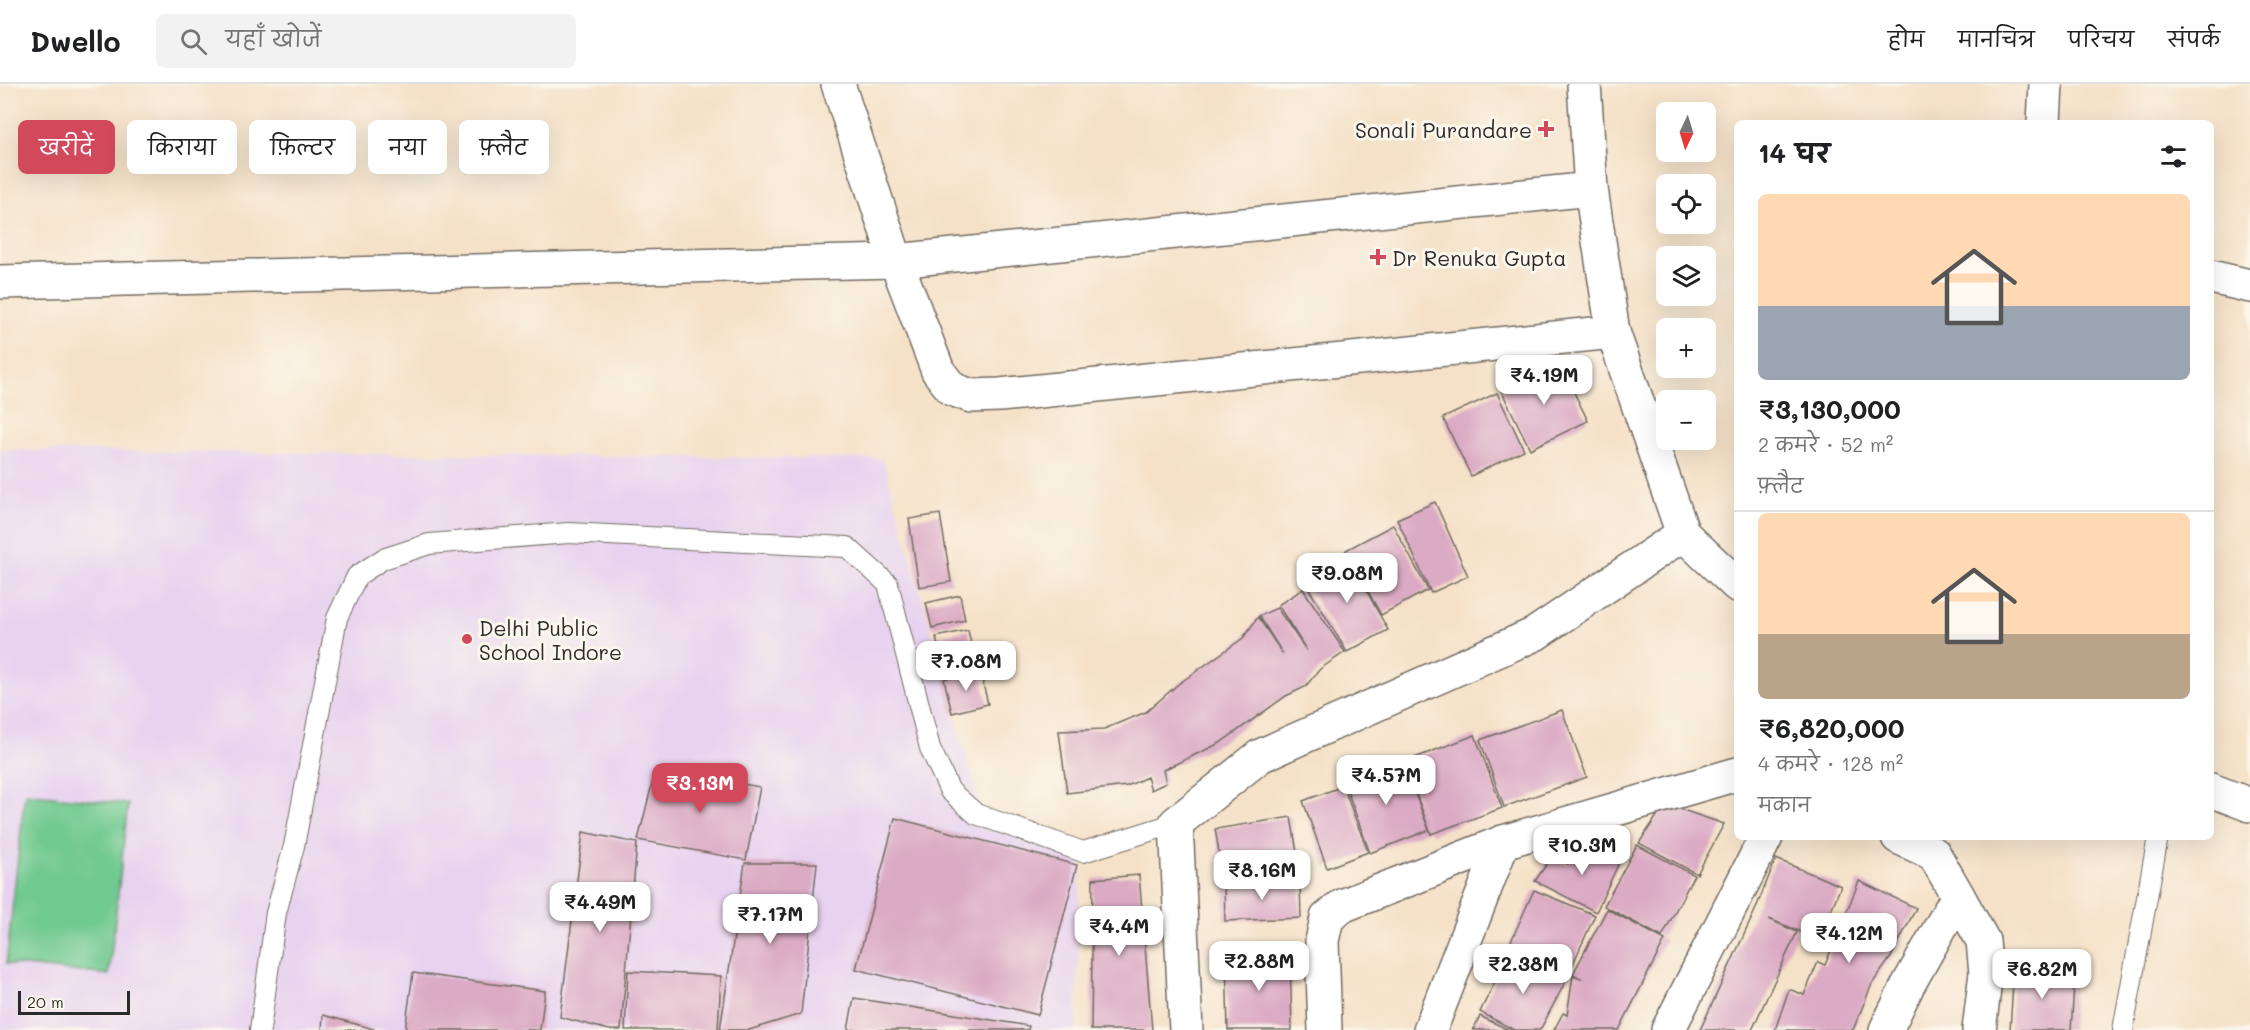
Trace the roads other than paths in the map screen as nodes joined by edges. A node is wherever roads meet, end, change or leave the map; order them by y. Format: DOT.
graph roads {
  1 [pos="838,84"];
  2 [pos="1584,84"];
  3 [pos="2046,84"];
  4 [pos="2044,120"];
  5 [pos="1591,189"];
  6 [pos="896,261"];
  7 [pos="2214,278"];
  8 [pos="0,282"];
  9 [pos="2250,286"];
  10 [pos="1613,332"];
  11 [pos="1683,534"];
  12 [pos="1734,582"];
  13 [pos="1734,775"];
  14 [pos="2214,791"];
  15 [pos="2250,805"];
  16 [pos="1176,823"];
  17 [pos="1764,840"];
  18 [pos="1904,840"];
  19 [pos="2157,840"];
  20 [pos="1503,842"];
  21 [pos="1958,896"];
  22 [pos="260,1030"];
  23 [pos="1186,1030"];
  24 [pos="1325,1030"];
  25 [pos="1430,1030"];
  26 [pos="1668,1030"];
  27 [pos="1886,1030"];
  28 [pos="1979,1030"];
  29 [pos="2123,1030"];
  1 -- 6 [label="street"];
  2 -- 5 [label="street"];
  3 -- 4 [label="street"];
  5 -- 6 [label="street"];
  5 -- 10 [label="street"];
  6 -- 8 [label="street"];
  6 -- 10 [label="street"];
  7 -- 9 [label="street"];
  10 -- 11 [label="street"];
  11 -- 12 [label="street"];
  11 -- 16 [label="street"];
  13 -- 20 [label="street"];
  14 -- 15 [label="street"];
  16 -- 22 [label="lane"];
  16 -- 23 [label="street"];
  17 -- 26 [label="street"];
  18 -- 21 [label="street"];
  19 -- 29 [label="lane"];
  20 -- 24 [label="street"];
  20 -- 25 [label="street"];
  21 -- 27 [label="street"];
  21 -- 28 [label="street"];
}
